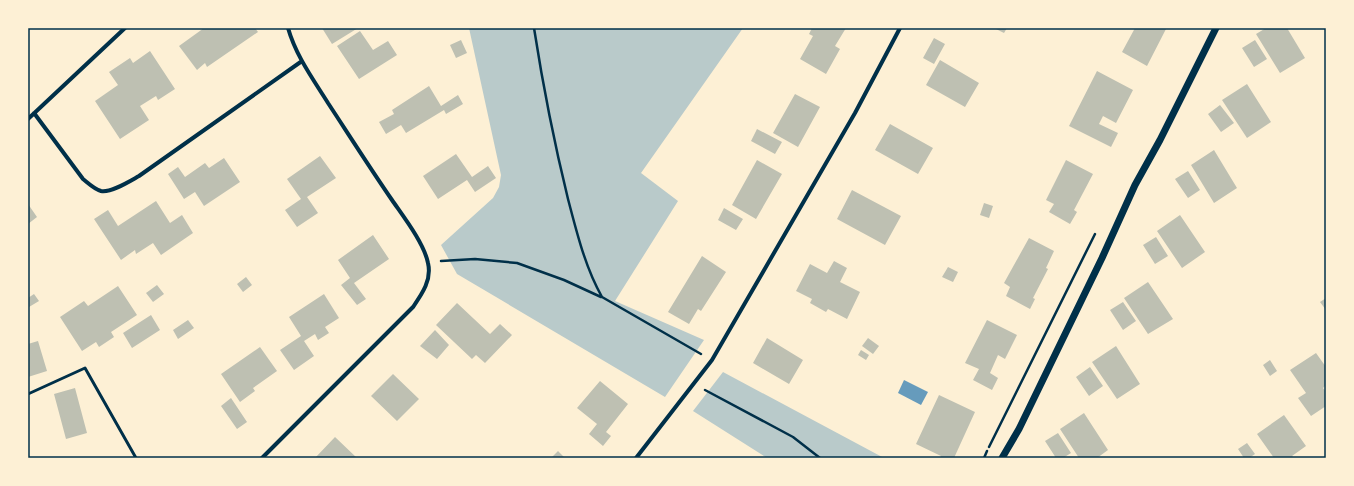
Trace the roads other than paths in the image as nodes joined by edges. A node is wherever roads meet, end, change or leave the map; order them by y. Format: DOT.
graph roads {
  1 [pos="125,28"];
  2 [pos="288,28"];
  3 [pos="900,28"];
  4 [pos="1216,28"];
  5 [pos="302,61"];
  6 [pos="34,113"];
  7 [pos="28,119"];
  8 [pos="28,394"];
  9 [pos="136,458"];
  10 [pos="262,458"];
  11 [pos="636,458"];
  12 [pos="1002,458"];
  1 -- 6 [label="street"];
  2 -- 5 [label="street"];
  3 -- 11 [label="street"];
  4 -- 12 [label="street"];
  5 -- 6 [label="street"];
  5 -- 10 [label="street"];
  6 -- 7 [label="street"];
  8 -- 9 [label="lane"];
}
